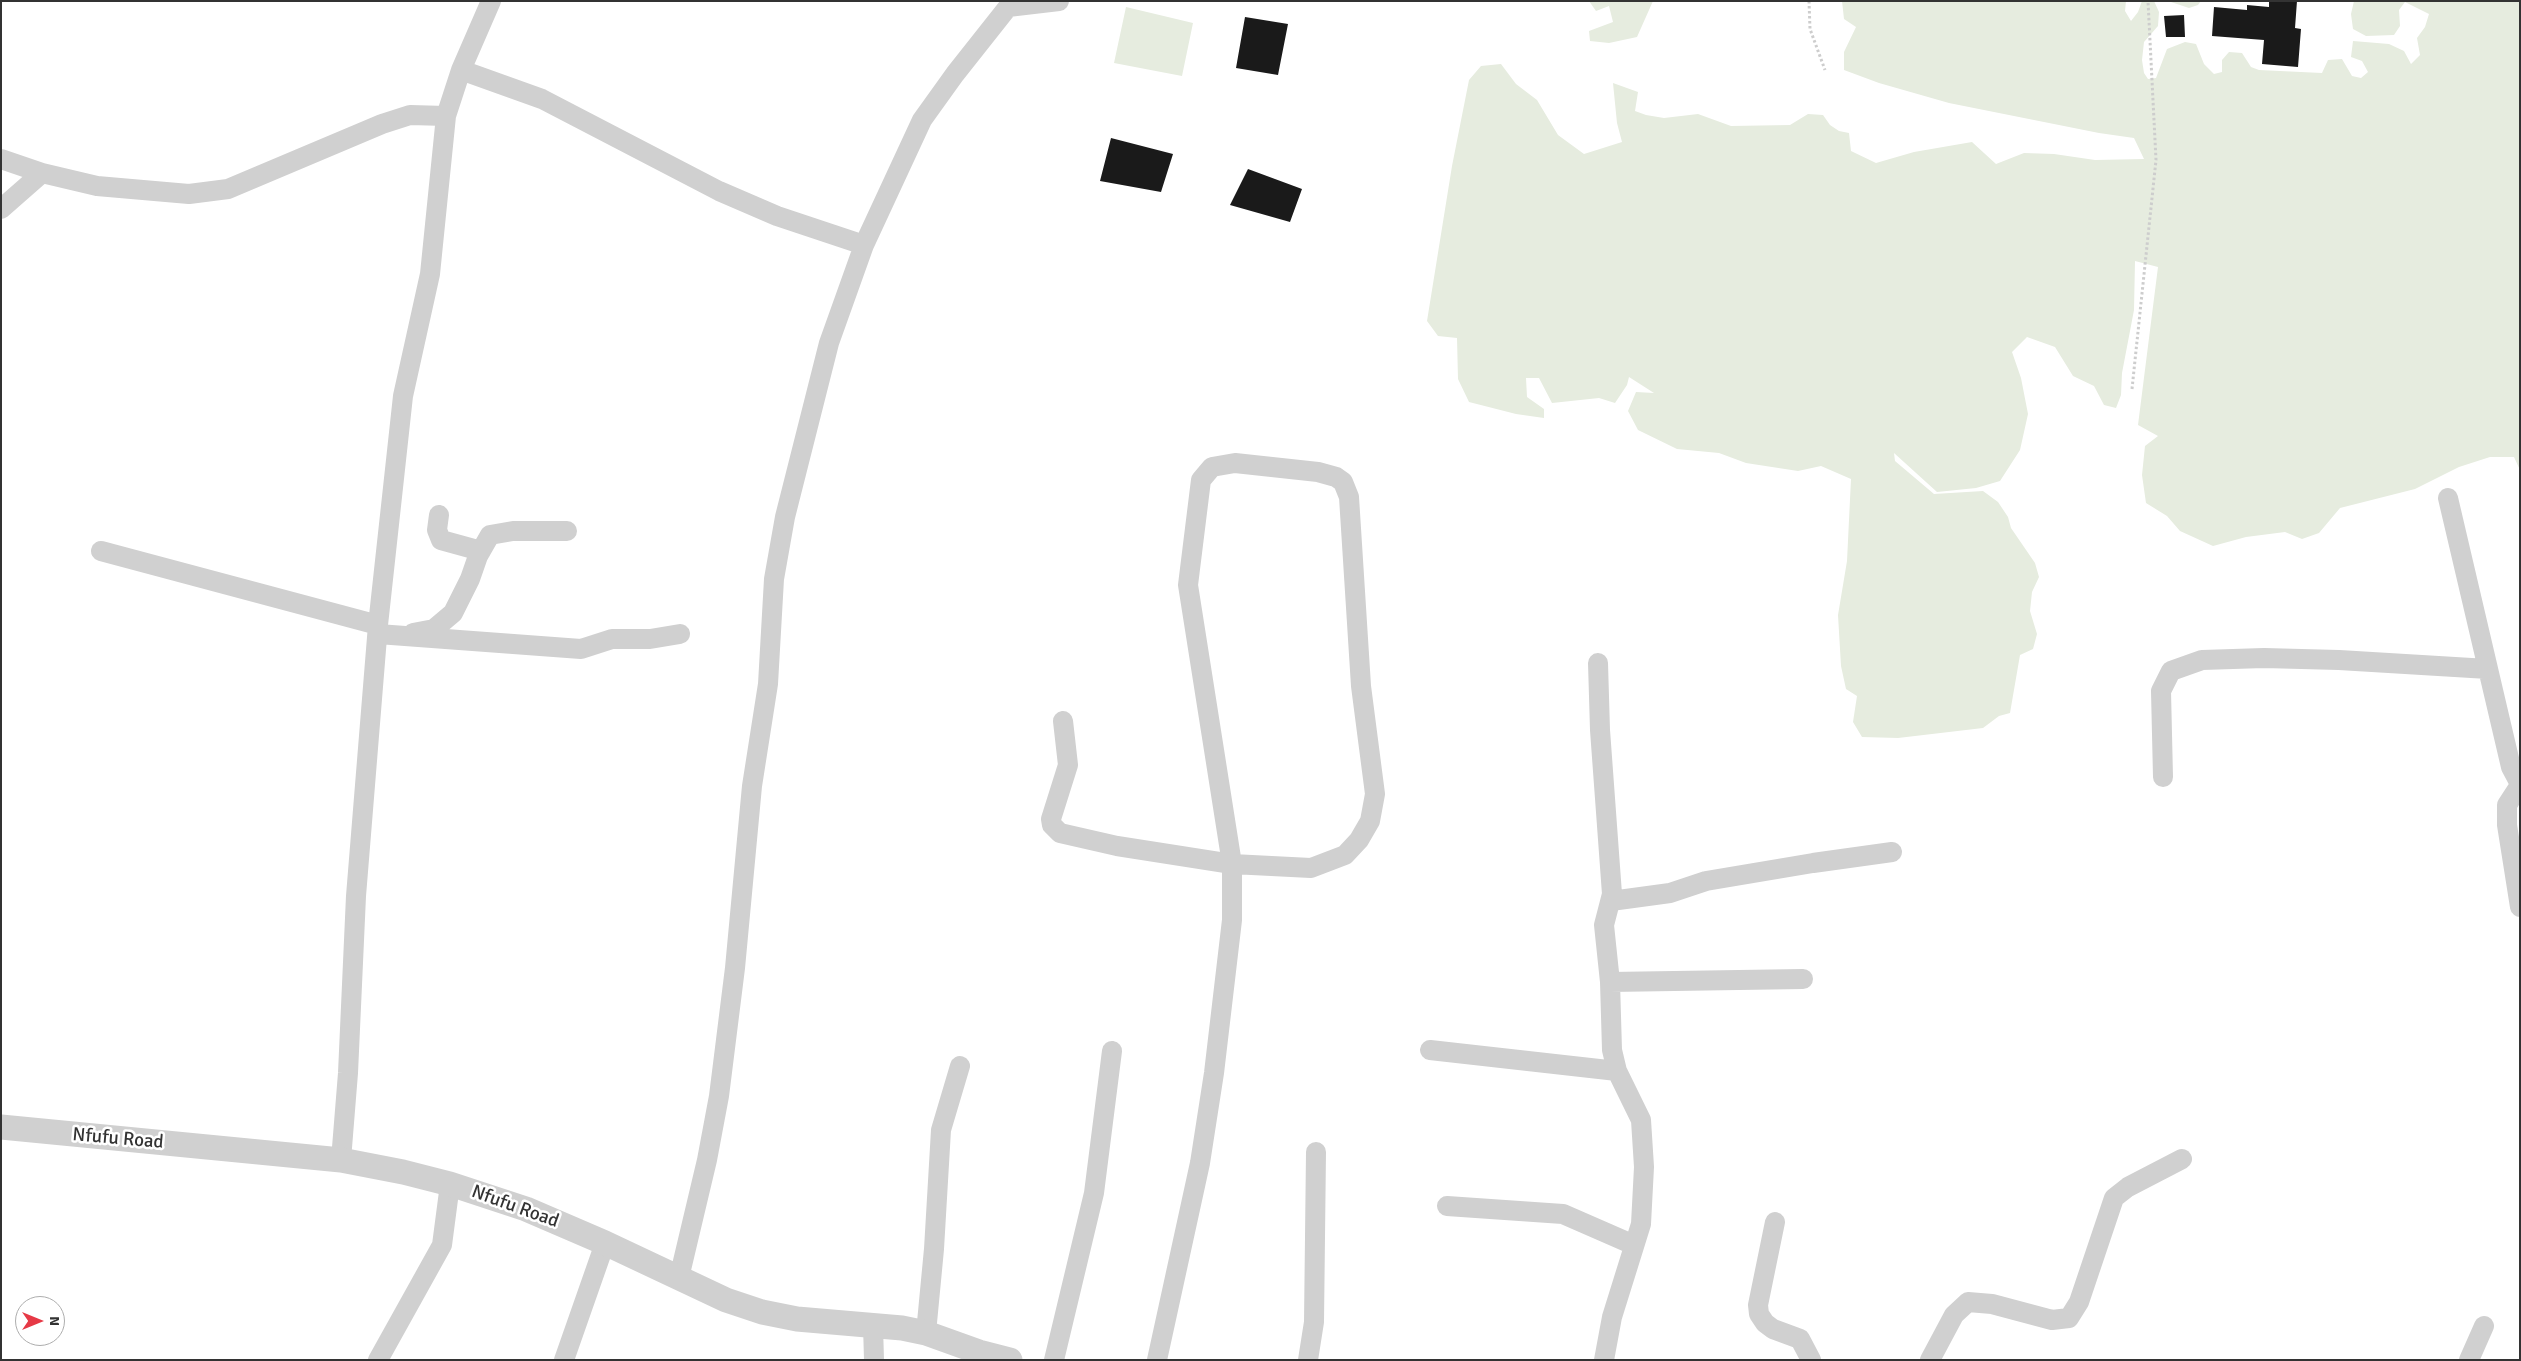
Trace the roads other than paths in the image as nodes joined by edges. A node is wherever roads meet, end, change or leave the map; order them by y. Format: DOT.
graph roads {
  1 [pos="491,1"];
  2 [pos="1059,1"];
  3 [pos="461,70"];
  4 [pos="446,116"];
  5 [pos="1,158"];
  6 [pos="42,173"];
  7 [pos="1,209"];
  8 [pos="864,245"];
  9 [pos="2448,498"];
  10 [pos="439,515"];
  11 [pos="567,531"];
  12 [pos="101,551"];
  13 [pos="481,551"];
  14 [pos="378,630"];
  15 [pos="680,634"];
  16 [pos="399,635"];
  17 [pos="1598,662"];
  18 [pos="2488,669"];
  19 [pos="1063,721"];
  20 [pos="2163,777"];
  21 [pos="2520,784"];
  22 [pos="1892,852"];
  23 [pos="1232,864"];
  24 [pos="1610,901"];
  25 [pos="2520,906"];
  26 [pos="1803,979"];
  27 [pos="1610,982"];
  28 [pos="1430,1050"];
  29 [pos="1112,1051"];
  30 [pos="960,1066"];
  31 [pos="1617,1071"];
  32 [pos="1,1127"];
  33 [pos="1316,1152"];
  34 [pos="2182,1159"];
  35 [pos="341,1160"];
  36 [pos="450,1184"];
  37 [pos="1447,1206"];
  38 [pos="1775,1222"];
  39 [pos="606,1242"];
  40 [pos="1634,1245"];
  41 [pos="679,1278"];
  42 [pos="873,1325"];
  43 [pos="2484,1326"];
  44 [pos="926,1333"];
  45 [pos="378,1360"];
  46 [pos="564,1360"];
  47 [pos="874,1360"];
  48 [pos="1010,1360"];
  49 [pos="1054,1360"];
  50 [pos="1157,1360"];
  51 [pos="1308,1360"];
  52 [pos="1604,1360"];
  53 [pos="1812,1360"];
  54 [pos="1930,1360"];
  55 [pos="2469,1360"];
  1 -- 3 [label="street"];
  2 -- 8 [label="street"];
  3 -- 4 [label="street"];
  3 -- 8 [label="street"];
  4 -- 6 [label="street"];
  4 -- 14 [label="street"];
  5 -- 6 [label="street"];
  6 -- 7 [label="street"];
  8 -- 41 [label="street"];
  9 -- 18 [label="street"];
  10 -- 13 [label="street"];
  11 -- 13 [label="street"];
  12 -- 14 [label="street"];
  13 -- 16 [label="street"];
  14 -- 16 [label="street"];
  14 -- 35 [label="street"];
  15 -- 16 [label="street"];
  17 -- 24 [label="street"];
  18 -- 20 [label="street"];
  18 -- 21 [label="street"];
  19 -- 23 [label="street"];
  21 -- 25 [label="street"];
  22 -- 24 [label="street"];
  23 -- 23 [label="street"];
  23 -- 50 [label="street"];
  24 -- 27 [label="street"];
  26 -- 27 [label="street"];
  27 -- 31 [label="street"];
  28 -- 31 [label="street"];
  29 -- 49 [label="street"];
  30 -- 44 [label="street"];
  31 -- 40 [label="street"];
  32 -- 35 [label="street, Nfufu Road"];
  33 -- 51 [label="street"];
  34 -- 54 [label="street"];
  35 -- 36 [label="street, Nfufu Road"];
  36 -- 39 [label="street, Nfufu Road"];
  36 -- 45 [label="street"];
  37 -- 40 [label="street"];
  38 -- 53 [label="street"];
  39 -- 41 [label="street, Nfufu Road"];
  39 -- 46 [label="street"];
  40 -- 52 [label="street"];
  41 -- 42 [label="street, Nfufu Road"];
  42 -- 44 [label="street, Nfufu Road"];
  42 -- 47 [label="street"];
  43 -- 55 [label="street"];
  44 -- 48 [label="street, Nfufu Road"];
}
